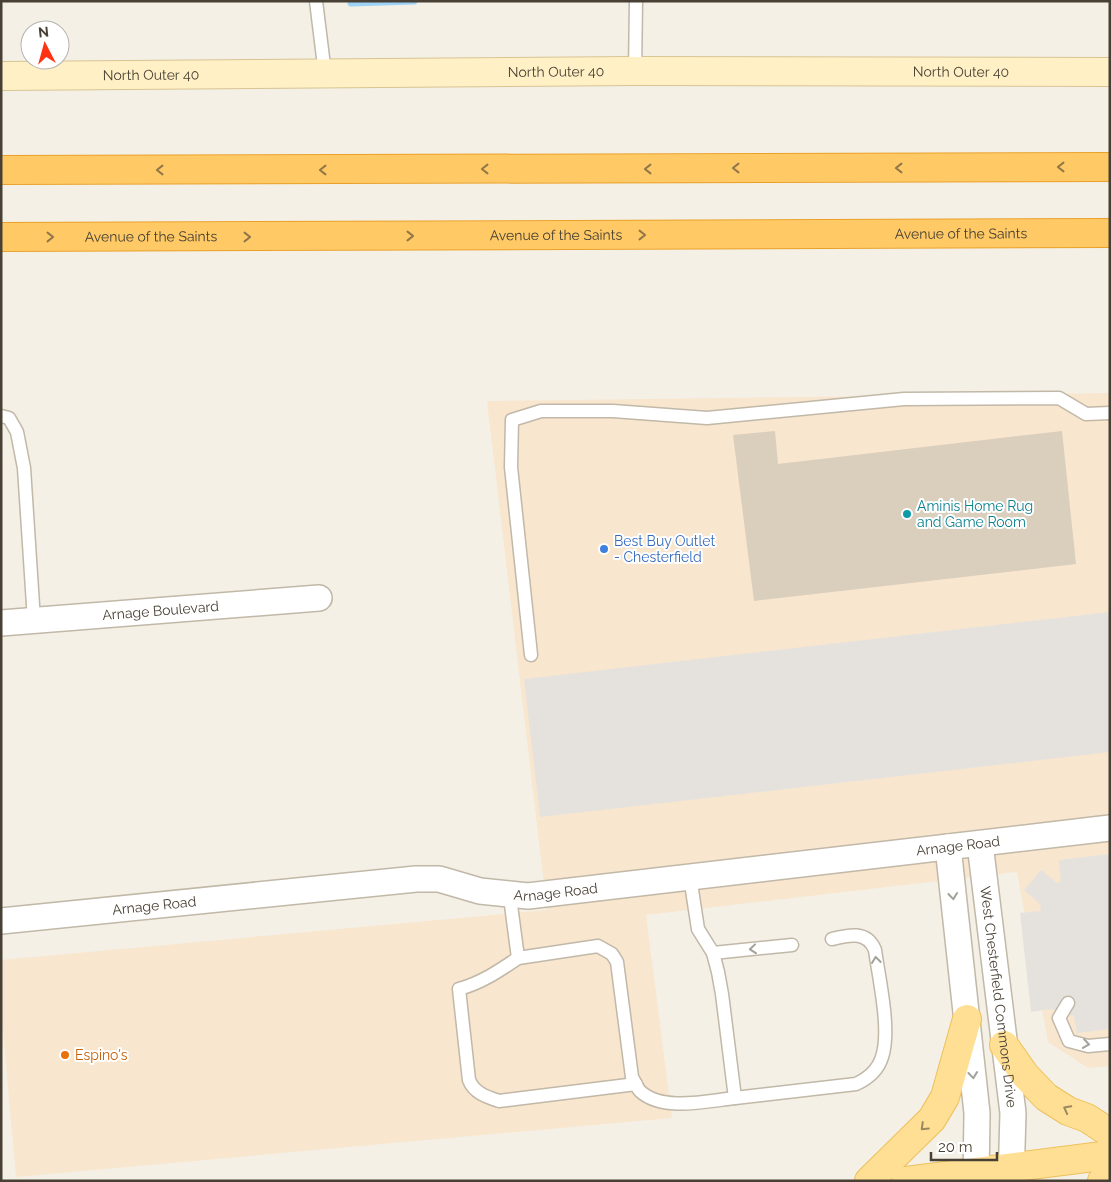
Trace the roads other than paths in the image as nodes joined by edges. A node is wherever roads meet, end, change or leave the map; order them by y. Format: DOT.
graph roads {
  1 [pos="316,1"];
  2 [pos="636,1"];
  3 [pos="635,71"];
  4 [pos="1110,72"];
  5 [pos="325,74"];
  6 [pos="1,76"];
  7 [pos="1110,167"];
  8 [pos="1,170"];
  9 [pos="1110,233"];
  10 [pos="1,237"];
  11 [pos="1110,413"];
  12 [pos="1,416"];
  13 [pos="319,598"];
  14 [pos="34,620"];
  15 [pos="1,623"];
  16 [pos="531,655"];
  17 [pos="1110,828"];
  18 [pos="980,844"];
  19 [pos="948,847"];
  20 [pos="690,878"];
  21 [pos="513,895"];
  22 [pos="1,921"];
  23 [pos="832,939"];
  24 [pos="792,945"];
  25 [pos="713,953"];
  26 [pos="518,958"];
  27 [pos="1068,1003"];
  28 [pos="967,1019"];
  29 [pos="1110,1044"];
  30 [pos="1004,1045"];
  31 [pos="636,1084"];
  32 [pos="735,1098"];
  33 [pos="1110,1133"];
  34 [pos="1110,1155"];
  35 [pos="1011,1174"];
  36 [pos="1110,1174"];
  37 [pos="976,1177"];
  38 [pos="869,1181"];
  39 [pos="906,1181"];
  40 [pos="1102,1181"];
  1 -- 5 [label="lane"];
  2 -- 3 [label="lane"];
  3 -- 4 [label="street, North Outer 40"];
  3 -- 5 [label="street, North Outer 40"];
  5 -- 6 [label="street, North Outer 40"];
  7 -- 8 [label="highway, one-way"];
  10 -- 9 [label="highway, Avenue of the Saints, one-way"];
  11 -- 16 [label="lane"];
  12 -- 14 [label="lane"];
  13 -- 14 [label="street, Arnage Boulevard"];
  14 -- 15 [label="street, Arnage Boulevard"];
  17 -- 18 [label="street, Arnage Road"];
  18 -- 19 [label="street, Arnage Road"];
  18 -- 30 [label="street, West Chesterfield Commons Drive"];
  19 -- 20 [label="street, Arnage Road"];
  19 -- 28 [label="street, one-way"];
  20 -- 21 [label="street, Arnage Road"];
  20 -- 25 [label="lane"];
  21 -- 22 [label="street, Arnage Road"];
  21 -- 26 [label="lane"];
  32 -- 23 [label="lane, one-way"];
  24 -- 25 [label="lane, one-way"];
  25 -- 32 [label="lane"];
  26 -- 31 [label="lane"];
  26 -- 31 [label="lane"];
  27 -- 29 [label="lane, one-way"];
  28 -- 37 [label="street, one-way"];
  28 -- 38 [label="main road, one-way"];
  33 -- 30 [label="main road, one-way"];
  30 -- 35 [label="street, West Chesterfield Commons Drive"];
  31 -- 32 [label="lane"];
  34 -- 35 [label="main road"];
  35 -- 37 [label="main road"];
  36 -- 40 [label="main road"];
  37 -- 39 [label="main road"];
}
